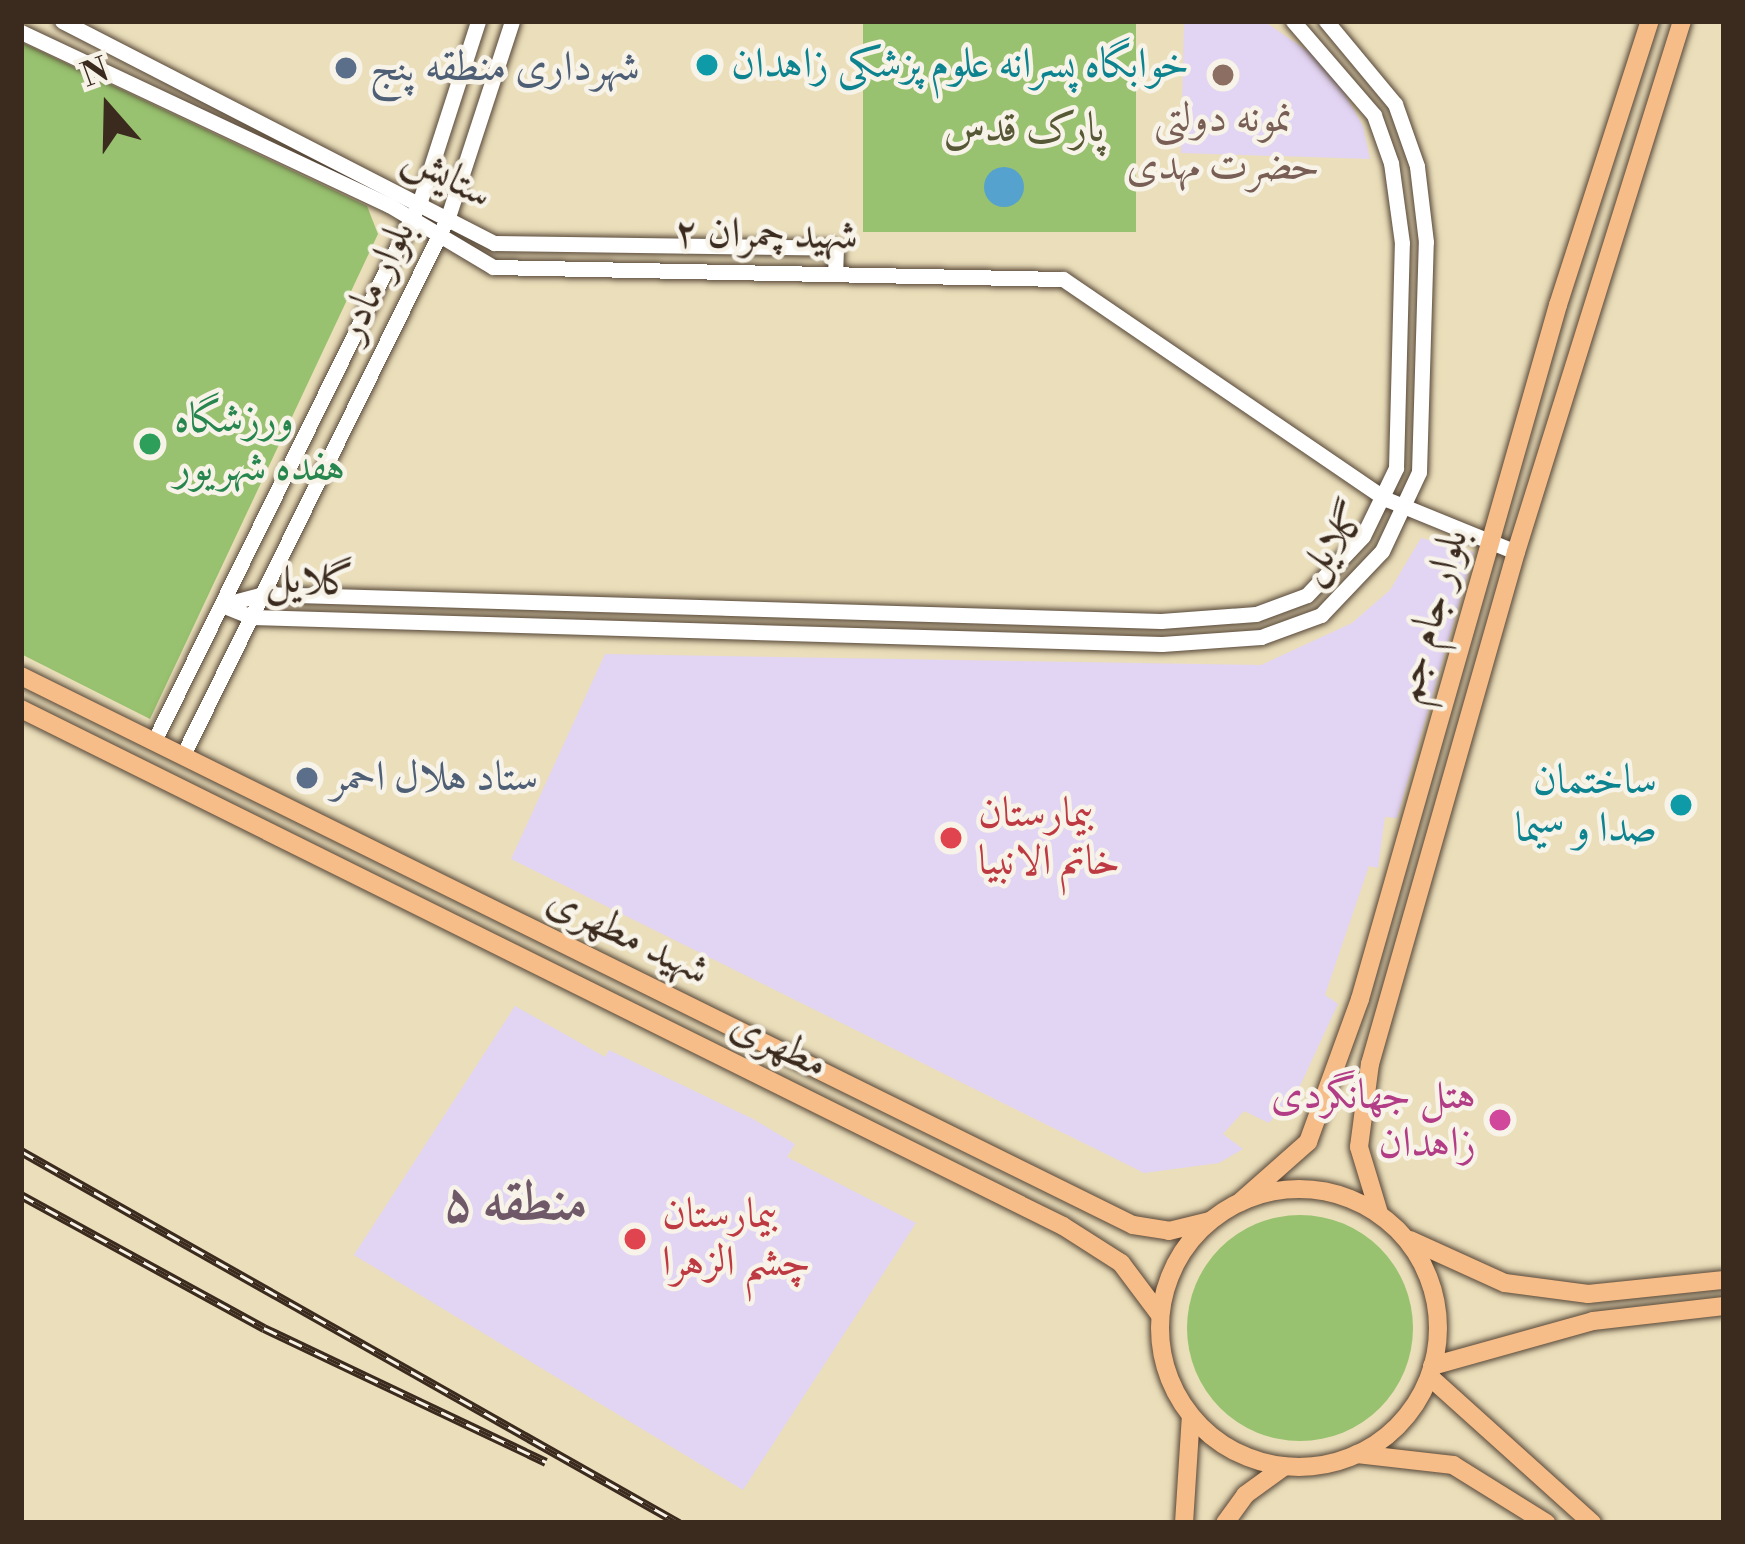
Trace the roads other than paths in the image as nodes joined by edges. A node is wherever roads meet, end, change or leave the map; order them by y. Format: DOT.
graph roads {
  1 [pos="62,21"];
  2 [pos="478,21"];
  3 [pos="512,21"];
  4 [pos="1293,21"];
  5 [pos="1326,21"];
  6 [pos="1650,21"];
  7 [pos="1682,21"];
  8 [pos="21,32"];
  9 [pos="420,201"];
  10 [pos="448,217"];
  11 [pos="410,218"];
  12 [pos="438,234"];
  13 [pos="835,272"];
  14 [pos="307,430"];
  15 [pos="342,432"];
  16 [pos="1385,500"];
  17 [pos="1407,509"];
  18 [pos="1489,544"];
  19 [pos="1516,552"];
  20 [pos="263,594"];
  21 [pos="222,605"];
  22 [pos="252,617"];
  23 [pos="21,676"];
  24 [pos="21,709"];
  25 [pos="154,741"];
  26 [pos="183,755"];
  27 [pos="155,776"];
  28 [pos="1240,1202"];
  29 [pos="1379,1213"];
  30 [pos="1210,1221"];
  31 [pos="1406,1238"];
  32 [pos="1724,1280"];
  33 [pos="1724,1306"];
  34 [pos="1160,1315"];
  35 [pos="1431,1371"];
  36 [pos="1191,1416"];
  37 [pos="1357,1454"];
  38 [pos="1285,1466"];
  39 [pos="1184,1523"];
  40 [pos="1226,1523"];
  41 [pos="1546,1523"];
  42 [pos="1592,1523"];
  1 -- 9 [label="street, ستایش"];
  2 -- 9 [label="street, بلوار مادر"];
  3 -- 10 [label="street, بلوار مادر"];
  4 -- 16 [label="street, گلایل"];
  5 -- 17 [label="street, گلایل"];
  6 -- 18 [label="main road, بلوار جام جم"];
  7 -- 19 [label="main road, بلوار جام جم"];
  8 -- 11 [label="street, شهید چمران ۲"];
  9 -- 10 [label="street, ستایش"];
  9 -- 11 [label="street, بلوار مادر"];
  10 -- 12 [label="street, بلوار مادر"];
  10 -- 13 [label="street, ستایش"];
  11 -- 12 [label="street, شهید چمران ۲"];
  11 -- 14 [label="street, بلوار مادر"];
  12 -- 13 [label="street, شهید چمران ۲"];
  12 -- 15 [label="street, بلوار مادر"];
  13 -- 16 [label="street, شهید چمران ۲"];
  14 -- 15 [label="street"];
  14 -- 21 [label="street, بلوار مادر"];
  15 -- 20 [label="street, بلوار مادر"];
  16 -- 17 [label="street, شهید چمران ۲"];
  16 -- 20 [label="street, گلایل"];
  17 -- 18 [label="street, شهید چمران ۲"];
  17 -- 22 [label="street, گلایل"];
  18 -- 19 [label="street, شهید چمران ۲"];
  18 -- 28 [label="main road, بلوار جام جم"];
  19 -- 29 [label="main road, بلوار جام جم"];
  20 -- 21 [label="street, گلایل"];
  20 -- 22 [label="street, بلوار مادر"];
  21 -- 22 [label="street, گلایل"];
  21 -- 25 [label="street, بلوار مادر"];
  22 -- 26 [label="street, بلوار مادر"];
  23 -- 25 [label="main road, شهید مطهری"];
  24 -- 27 [label="main road, مطهری"];
  25 -- 26 [label="main road, شهید مطهری"];
  25 -- 27 [label="main road"];
  26 -- 27 [label="main road"];
  26 -- 30 [label="main road, شهید مطهری"];
  27 -- 34 [label="main road, مطهری"];
  28 -- 29 [label="main road"];
  28 -- 30 [label="main road"];
  29 -- 31 [label="main road"];
  30 -- 34 [label="main road"];
  31 -- 32 [label="main road"];
  31 -- 35 [label="main road"];
  33 -- 35 [label="main road"];
  34 -- 36 [label="main road"];
  35 -- 37 [label="main road"];
  35 -- 42 [label="main road"];
  36 -- 38 [label="main road"];
  36 -- 39 [label="main road"];
  37 -- 38 [label="main road"];
  37 -- 41 [label="main road"];
  38 -- 40 [label="main road"];
}
